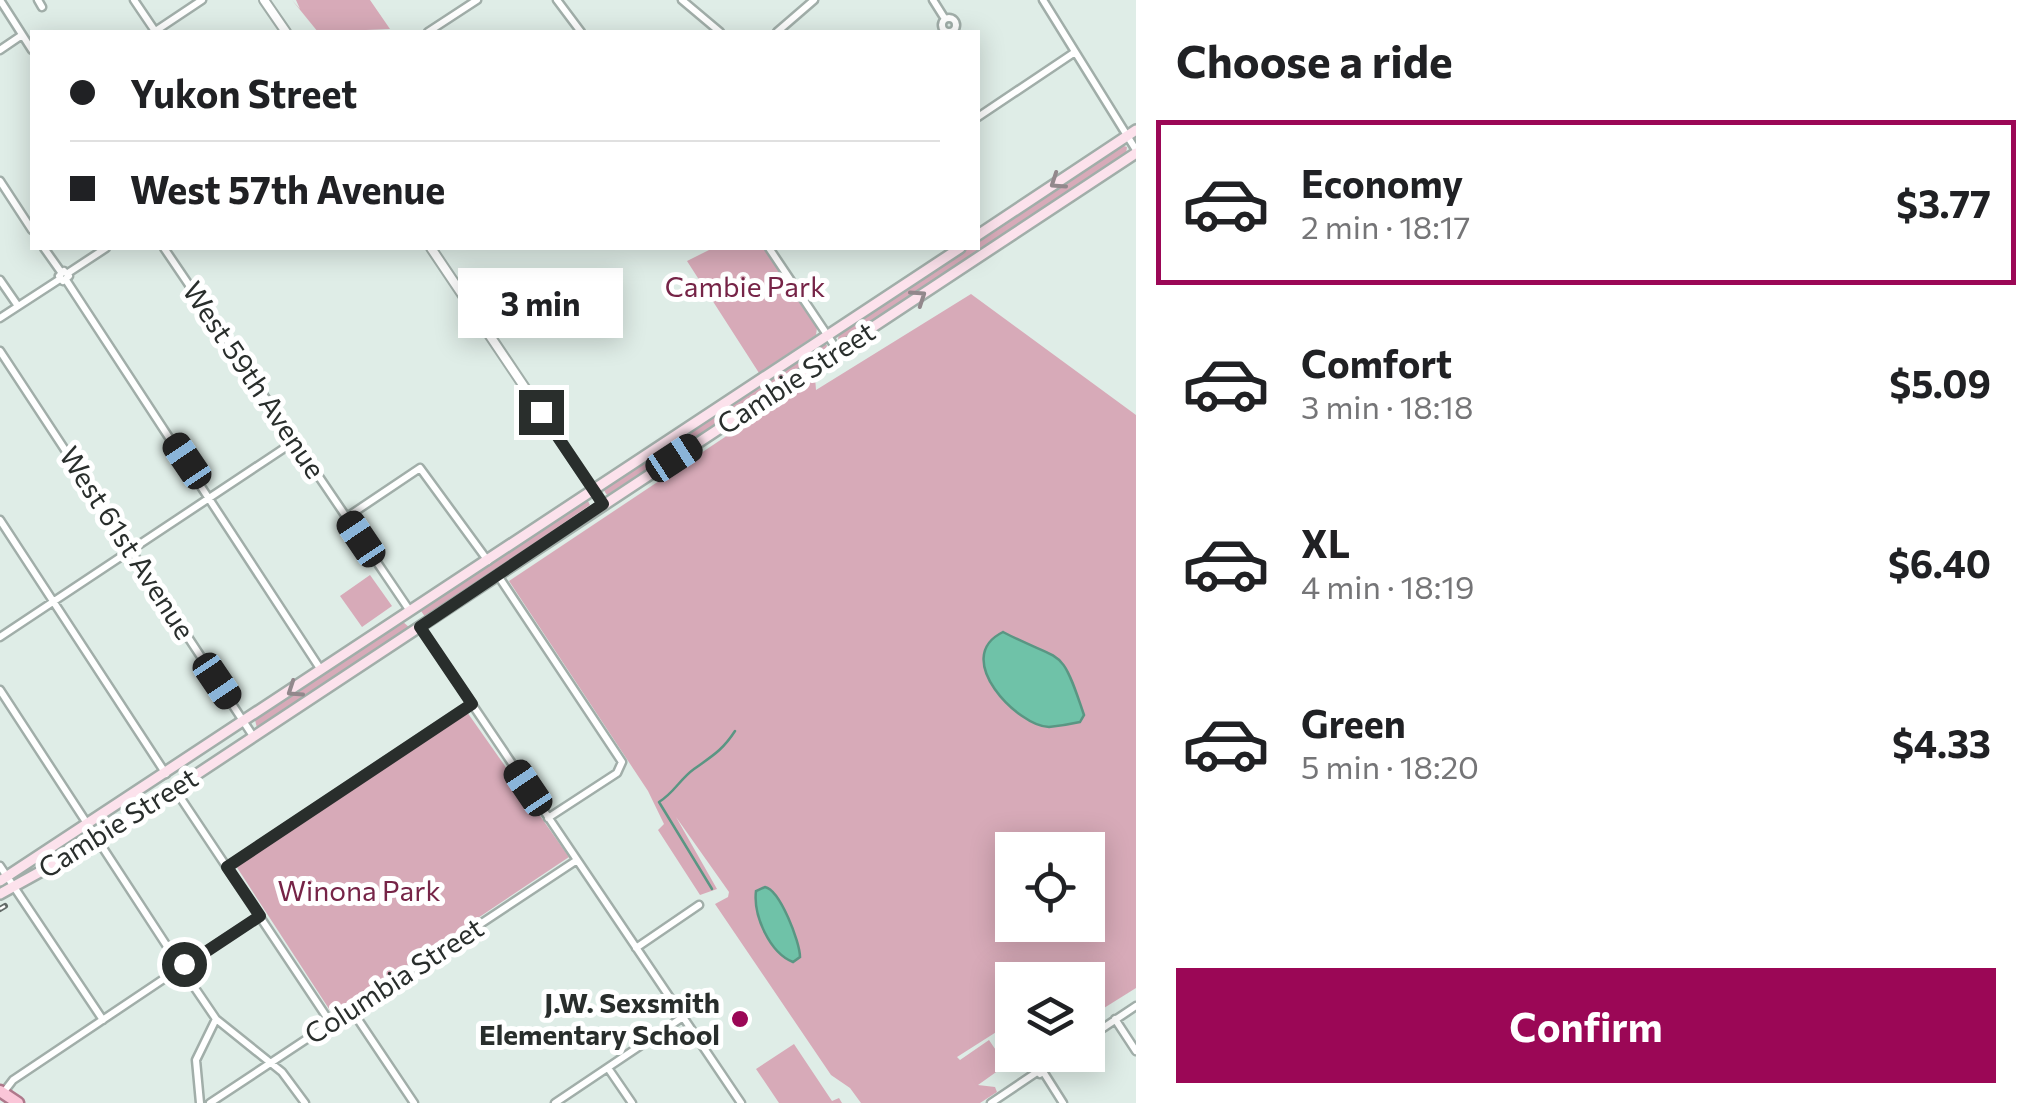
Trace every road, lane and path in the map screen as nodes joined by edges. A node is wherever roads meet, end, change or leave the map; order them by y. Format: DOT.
graph roads {
  1 [pos="0,0"];
  2 [pos="134,0"];
  3 [pos="202,0"];
  4 [pos="264,0"];
  5 [pos="477,0"];
  6 [pos="557,0"];
  7 [pos="682,0"];
  8 [pos="814,0"];
  9 [pos="933,0"];
  10 [pos="1043,0"];
  11 [pos="945,18"];
  12 [pos="153,30"];
  13 [pos="157,30"];
  14 [pos="285,30"];
  15 [pos="431,30"];
  16 [pos="580,30"];
  17 [pos="718,30"];
  18 [pos="779,30"];
  19 [pos="22,35"];
  20 [pos="30,47"];
  21 [pos="0,50"];
  22 [pos="1075,52"];
  23 [pos="980,116"];
  24 [pos="1132,132"];
  25 [pos="1136,151"];
  26 [pos="0,181"];
  27 [pos="30,227"];
  28 [pos="980,234"];
  29 [pos="45,250"];
  30 [pos="103,250"];
  31 [pos="165,250"];
  32 [pos="432,250"];
  33 [pos="771,250"];
  34 [pos="957,250"];
  35 [pos="64,276"];
  36 [pos="0,280"];
  37 [pos="18,306"];
  38 [pos="0,318"];
  39 [pos="827,334"];
  40 [pos="0,351"];
  41 [pos="838,351"];
  42 [pos="295,441"];
  43 [pos="594,490"];
  44 [pos="211,497"];
  45 [pos="603,504"];
  46 [pos="346,517"];
  47 [pos="0,520"];
  48 [pos="133,549"];
  49 [pos="488,560"];
  50 [pos="498,574"];
  51 [pos="54,601"];
  52 [pos="414,617"];
  53 [pos="0,637"];
  54 [pos="322,671"];
  55 [pos="0,690"];
  56 [pos="472,704"];
  57 [pos="244,722"];
  58 [pos="254,736"];
  59 [pos="166,774"];
  60 [pos="174,788"];
  61 [pos="548,818"];
  62 [pos="87,827"];
  63 [pos="96,841"];
  64 [pos="577,860"];
  65 [pos="0,866"];
  66 [pos="227,867"];
  67 [pos="3,878"];
  68 [pos="13,886"];
  69 [pos="0,894"];
  70 [pos="698,905"];
  71 [pos="260,916"];
  72 [pos="636,948"];
  73 [pos="181,968"];
  74 [pos="1136,1006"];
  75 [pos="351,1009"];
  76 [pos="683,1017"];
  77 [pos="216,1019"];
  78 [pos="102,1020"];
  79 [pos="1115,1020"];
  80 [pos="330,1022"];
  81 [pos="1105,1027"];
  82 [pos="1136,1051"];
  83 [pos="271,1062"];
  84 [pos="608,1068"];
  85 [pos="1039,1072"];
  86 [pos="1043,1072"];
  87 [pos="1,1092"];
  88 [pos="18,1103"];
  89 [pos="200,1103"];
  90 [pos="210,1103"];
  91 [pos="306,1103"];
  92 [pos="414,1103"];
  93 [pos="555,1103"];
  94 [pos="632,1103"];
  95 [pos="741,1103"];
  96 [pos="991,1103"];
  97 [pos="1063,1103"];
  1 -- 19 [label="street"];
  2 -- 12 [label="street"];
  3 -- 13 [label="street"];
  4 -- 14 [label="street"];
  5 -- 15 [label="street"];
  6 -- 16 [label="street"];
  7 -- 17 [label="street"];
  8 -- 18 [label="street"];
  9 -- 11 [label="street"];
  10 -- 22 [label="street"];
  19 -- 20 [label="street"];
  19 -- 21 [label="street"];
  22 -- 23 [label="street"];
  22 -- 24 [label="street"];
  24 -- 25 [label="street"];
  24 -- 28 [label="main road, one-way"];
  41 -- 25 [label="main road, Cambie Street, one-way"];
  26 -- 27 [label="street"];
  29 -- 35 [label="street"];
  30 -- 35 [label="street"];
  31 -- 42 [label="street, West 59th Avenue"];
  32 -- 43 [label="street"];
  33 -- 39 [label="street"];
  34 -- 39 [label="main road, Cambie Street"];
  35 -- 37 [label="street"];
  35 -- 44 [label="street"];
  36 -- 37 [label="street"];
  37 -- 38 [label="street"];
  39 -- 41 [label="street"];
  39 -- 43 [label="main road, Cambie Street"];
  40 -- 48 [label="street, West 61st Avenue"];
  41 -- 45 [label="main road, Cambie Street"];
  42 -- 44 [label="street"];
  42 -- 46 [label="street, West 59th Avenue"];
  43 -- 45 [label="street"];
  43 -- 49 [label="main road, Cambie Street"];
  44 -- 48 [label="street"];
  44 -- 54 [label="street"];
  45 -- 50 [label="main road, Cambie Street"];
  46 -- 49 [label="street"];
  46 -- 52 [label="street, West 59th Avenue"];
  47 -- 51 [label="street"];
  48 -- 51 [label="street"];
  48 -- 57 [label="street, West 61st Avenue"];
  49 -- 52 [label="main road, Cambie Street"];
  50 -- 52 [label="main road, Cambie Street"];
  50 -- 61 [label="street"];
  51 -- 53 [label="street"];
  51 -- 59 [label="street"];
  52 -- 54 [label="main road, Cambie Street"];
  52 -- 56 [label="street, West 59th Avenue"];
  52 -- 58 [label="main road, Cambie Street"];
  54 -- 57 [label="main road, Cambie Street, one-way"];
  55 -- 62 [label="street"];
  56 -- 61 [label="street, West 59th Avenue"];
  56 -- 66 [label="street"];
  57 -- 58 [label="street, West 61st Avenue"];
  57 -- 59 [label="main road, Cambie Street"];
  58 -- 60 [label="main road, Cambie Street"];
  59 -- 62 [label="main road, Cambie Street"];
  60 -- 63 [label="main road, Cambie Street"];
  60 -- 66 [label="street"];
  61 -- 64 [label="street, West 59th Avenue"];
  62 -- 63 [label="street"];
  62 -- 67 [label="main road, Cambie Street"];
  63 -- 68 [label="main road, Cambie Street"];
  63 -- 73 [label="street"];
  64 -- 72 [label="street, West 59th Avenue"];
  64 -- 75 [label="street, Columbia Street"];
  65 -- 67 [label="street"];
  66 -- 71 [label="street"];
  67 -- 68 [label="street"];
  68 -- 69 [label="main road, Cambie Street"];
  68 -- 78 [label="street"];
  70 -- 72 [label="street"];
  71 -- 73 [label="street"];
  71 -- 80 [label="street"];
  72 -- 76 [label="street, West 59th Avenue"];
  73 -- 77 [label="street"];
  73 -- 78 [label="street"];
  74 -- 79 [label="street"];
  75 -- 80 [label="street, Columbia Street"];
  75 -- 92 [label="street"];
  76 -- 84 [label="street"];
  76 -- 95 [label="street, West 59th Avenue"];
  77 -- 83 [label="street"];
  77 -- 89 [label="street"];
  78 -- 87 [label="street"];
  79 -- 81 [label="street"];
  79 -- 82 [label="street"];
  80 -- 83 [label="street, Columbia Street"];
  83 -- 90 [label="street, Columbia Street"];
  83 -- 91 [label="street"];
  84 -- 93 [label="street"];
  84 -- 94 [label="street"];
  85 -- 96 [label="street"];
  86 -- 97 [label="street"];
  87 -- 88 [label="main road"];
}
